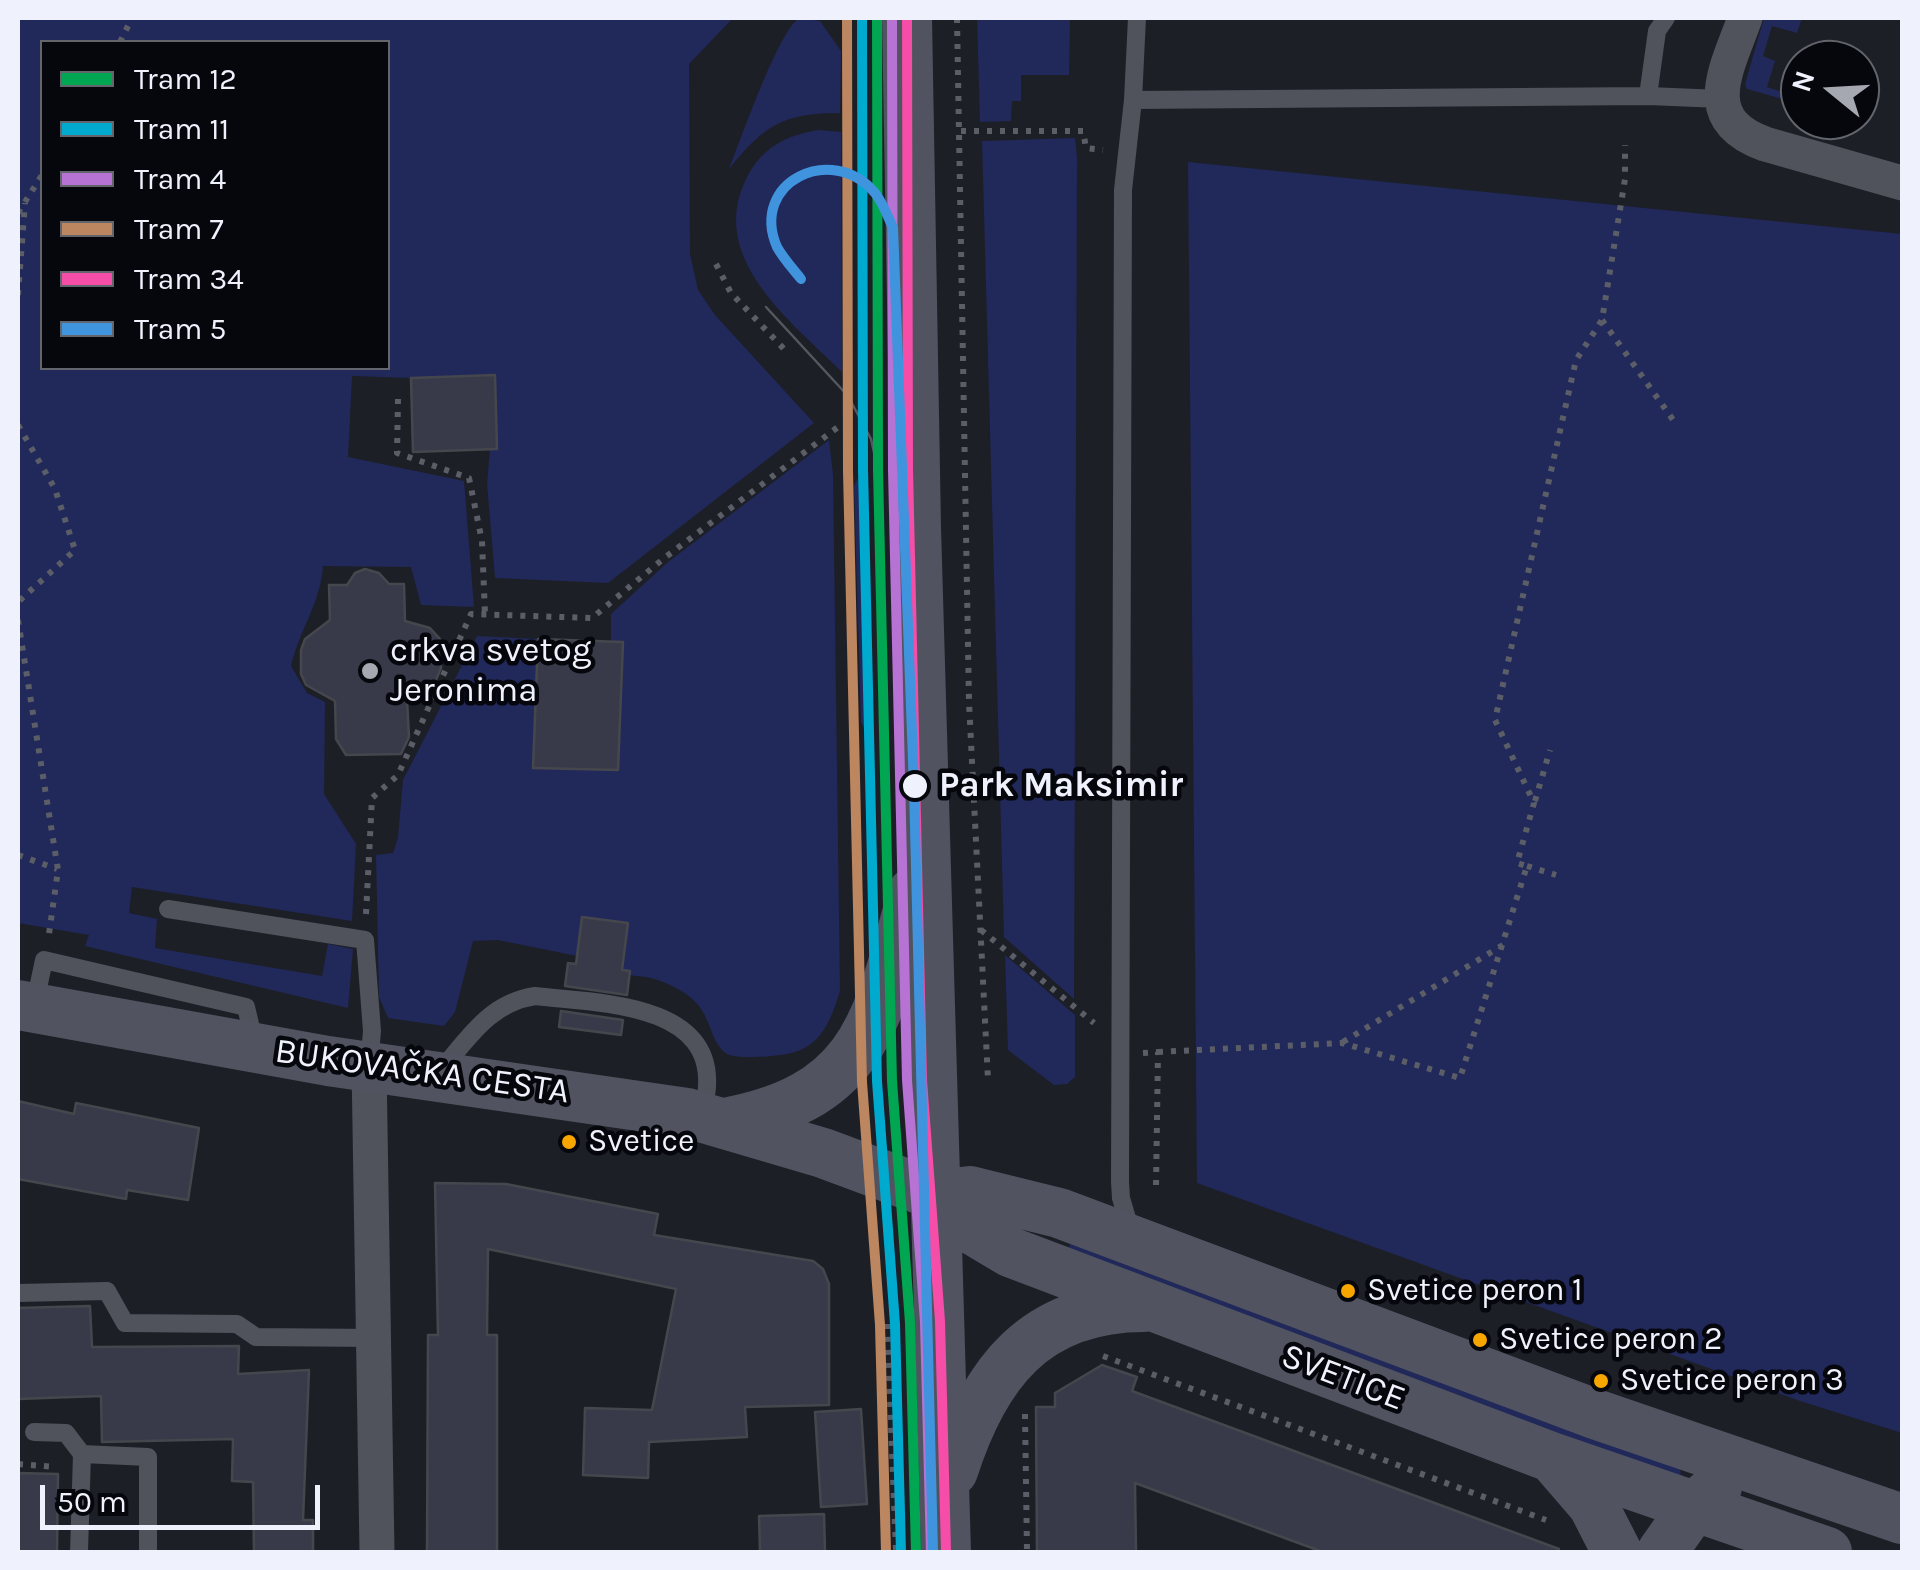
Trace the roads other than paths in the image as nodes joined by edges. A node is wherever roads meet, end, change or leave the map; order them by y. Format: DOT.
graph roads {
  1 [pos="907,18"];
  2 [pos="1137,18"];
  3 [pos="1666,18"];
  4 [pos="1744,18"];
  5 [pos="1648,96"];
  6 [pos="1721,99"];
  7 [pos="1134,100"];
  8 [pos="1902,183"];
  9 [pos="925,838"];
  10 [pos="168,908"];
  11 [pos="32,991"];
  12 [pos="370,1066"];
  13 [pos="436,1075"];
  14 [pos="713,1120"];
  15 [pos="936,1195"];
  16 [pos="1136,1242"];
  17 [pos="18,1293"];
  18 [pos="1157,1307"];
  19 [pos="374,1338"];
  20 [pos="34,1432"];
  21 [pos="1551,1457"];
  22 [pos="82,1461"];
  23 [pos="945,1495"];
  24 [pos="1693,1508"];
  25 [pos="1902,1519"];
  26 [pos="1785,1520"];
  27 [pos="79,1552"];
  28 [pos="148,1552"];
  29 [pos="377,1552"];
  30 [pos="946,1552"];
  31 [pos="1618,1552"];
  32 [pos="1662,1552"];
  1 -- 9 [label="main road"];
  2 -- 7 [label="lane"];
  3 -- 5 [label="lane"];
  4 -- 6 [label="street"];
  5 -- 6 [label="lane"];
  5 -- 7 [label="lane"];
  6 -- 8 [label="street"];
  7 -- 16 [label="lane"];
  9 -- 14 [label="main road"];
  9 -- 15 [label="main road"];
  10 -- 12 [label="lane"];
  11 -- 12 [label="main road, BUKOVAČKA CESTA"];
  12 -- 13 [label="main road, BUKOVAČKA CESTA"];
  12 -- 19 [label="street"];
  13 -- 14 [label="main road, BUKOVAČKA CESTA"];
  13 -- 14 [label="lane"];
  14 -- 15 [label="main road, BUKOVAČKA CESTA"];
  15 -- 16 [label="main road, SVETICE"];
  15 -- 18 [label="main road, SVETICE"];
  15 -- 23 [label="main road"];
  16 -- 26 [label="main road, SVETICE"];
  17 -- 19 [label="lane"];
  18 -- 21 [label="main road, SVETICE"];
  18 -- 23 [label="main road"];
  19 -- 29 [label="street"];
  20 -- 22 [label="lane"];
  21 -- 24 [label="main road, SVETICE"];
  21 -- 31 [label="main road"];
  22 -- 27 [label="lane"];
  22 -- 28 [label="lane"];
  23 -- 30 [label="main road"];
  24 -- 26 [label="main road, SVETICE"];
  24 -- 26 [label="main road"];
  24 -- 32 [label="main road"];
  25 -- 26 [label="main road, SVETICE"];
}
